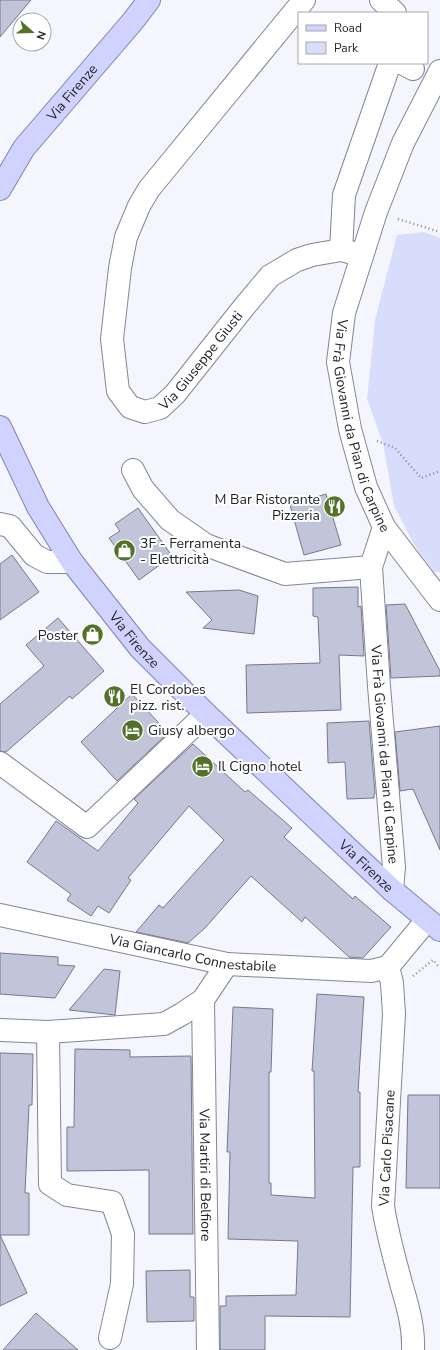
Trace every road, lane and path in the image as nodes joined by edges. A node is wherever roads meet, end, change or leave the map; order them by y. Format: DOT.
graph roads {
  1 [pos="149,0"];
  2 [pos="304,0"];
  3 [pos="381,0"];
  4 [pos="394,12"];
  5 [pos="390,64"];
  6 [pos="440,71"];
  7 [pos="0,189"];
  8 [pos="376,212"];
  9 [pos="440,232"];
  10 [pos="341,250"];
  11 [pos="362,255"];
  12 [pos="0,427"];
  13 [pos="395,448"];
  14 [pos="133,470"];
  15 [pos="440,471"];
  16 [pos="0,524"];
  17 [pos="384,527"];
  18 [pos="72,562"];
  19 [pos="371,567"];
  20 [pos="440,600"];
  21 [pos="206,714"];
  22 [pos="0,763"];
  23 [pos="392,890"];
  24 [pos="0,915"];
  25 [pos="434,925"];
  26 [pos="227,964"];
  27 [pos="388,967"];
  28 [pos="440,968"];
  29 [pos="416,973"];
  30 [pos="203,1000"];
  31 [pos="0,1030"];
  32 [pos="48,1032"];
  33 [pos="110,1338"];
  34 [pos="208,1350"];
  35 [pos="413,1350"];
  1 -- 7 [label="main road, Via Firenze"];
  2 -- 10 [label="street, Via Giuseppe Giusti"];
  3 -- 4 [label="street"];
  5 -- 10 [label="street"];
  6 -- 8 [label="street, Via Frà Giovanni da Pian di Carpine"];
  8 -- 9 [label="path"];
  8 -- 11 [label="street, Via Frà Giovanni da Pian di Carpine"];
  10 -- 11 [label="street, Via Giuseppe Giusti"];
  11 -- 17 [label="street, Via Frà Giovanni da Pian di Carpine"];
  12 -- 18 [label="main road, Via Firenze"];
  13 -- 15 [label="path"];
  14 -- 19 [label="street"];
  16 -- 18 [label="street"];
  17 -- 19 [label="street, Via Frà Giovanni da Pian di Carpine"];
  17 -- 20 [label="street"];
  18 -- 21 [label="main road, Via Firenze"];
  19 -- 23 [label="street, Via Frà Giovanni da Pian di Carpine"];
  21 -- 22 [label="street"];
  21 -- 23 [label="main road, Via Firenze"];
  23 -- 25 [label="main road, Via Firenze"];
  24 -- 26 [label="street, Via Giancarlo Connestabile"];
  25 -- 27 [label="street"];
  26 -- 27 [label="street, Via Giancarlo Connestabile"];
  26 -- 30 [label="street"];
  27 -- 35 [label="street, Via Carlo Pisacane"];
  28 -- 29 [label="path"];
  30 -- 32 [label="street"];
  30 -- 34 [label="street, Via Martiri di Belfiore"];
  31 -- 32 [label="street"];
  32 -- 33 [label="street"];
}
